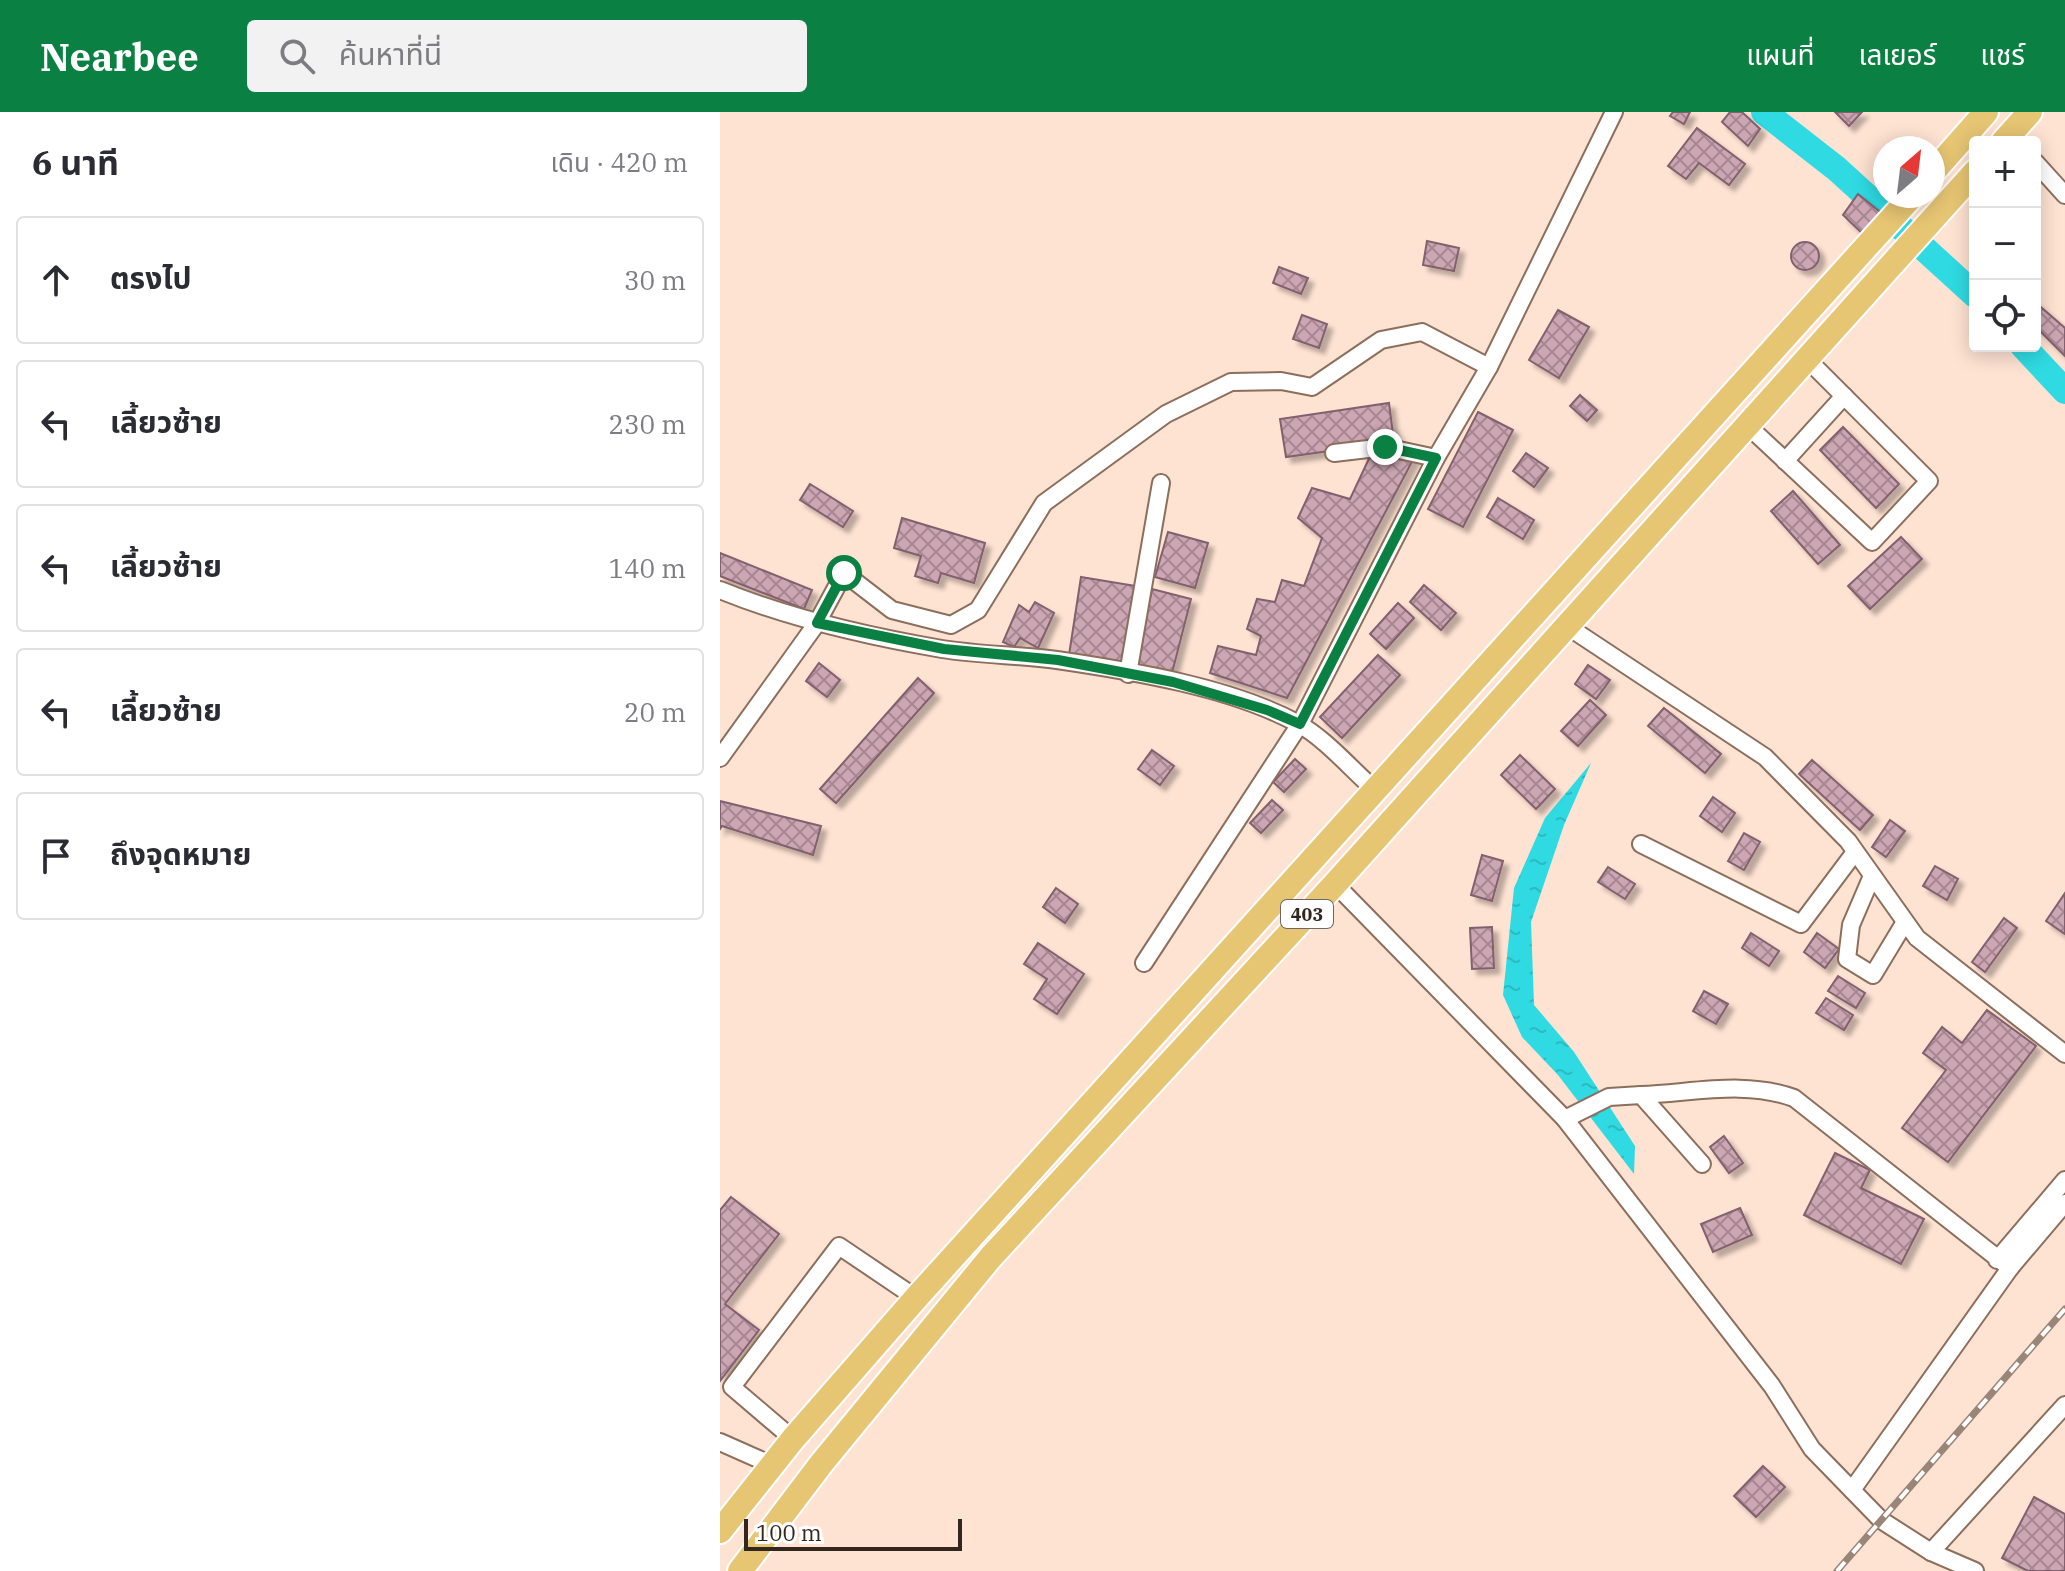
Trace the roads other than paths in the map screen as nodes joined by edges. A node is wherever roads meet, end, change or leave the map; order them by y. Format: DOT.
graph roads {
  1 [pos="1614,112"];
  2 [pos="1986,112"];
  3 [pos="2030,112"];
  4 [pos="2013,136"];
  5 [pos="1945,158"];
  6 [pos="2041,169"];
  7 [pos="1969,178"];
  8 [pos="2065,195"];
  9 [pos="1901,208"];
  10 [pos="1806,358"];
  11 [pos="1489,367"];
  12 [pos="1844,396"];
  13 [pos="1747,425"];
  14 [pos="1334,453"];
  15 [pos="1436,458"];
  16 [pos="1785,461"];
  17 [pos="1161,483"];
  18 [pos="720,590"];
  19 [pos="817,623"];
  20 [pos="1567,626"];
  21 [pos="1128,674"];
  22 [pos="1300,724"];
  23 [pos="720,758"];
  24 [pos="1375,790"];
  25 [pos="1641,844"];
  26 [pos="1855,852"];
  27 [pos="1872,876"];
  28 [pos="1335,884"];
  29 [pos="1905,922"];
  30 [pos="1144,963"];
  31 [pos="2065,1054"];
  32 [pos="1641,1095"];
  33 [pos="1571,1116"];
  34 [pos="1702,1164"];
  35 [pos="2065,1180"];
  36 [pos="2065,1203"];
  37 [pos="2004,1264"];
  38 [pos="916,1298"];
  39 [pos="2065,1405"];
  40 [pos="793,1439"];
  41 [pos="720,1442"];
  42 [pos="772,1465"];
  43 [pos="1852,1490"];
  44 [pos="720,1531"];
  45 [pos="1931,1552"];
  46 [pos="740,1571"];
  47 [pos="1975,1571"];
  1 -- 11 [label="street"];
  2 -- 5 [label="highway"];
  3 -- 4 [label="highway"];
  6 -- 8 [label="street"];
  7 -- 10 [label="highway, 403"];
  9 -- 24 [label="highway, 403"];
  10 -- 12 [label="street"];
  10 -- 13 [label="highway, 403"];
  11 -- 15 [label="street"];
  11 -- 19 [label="street"];
  12 -- 16 [label="street"];
  12 -- 16 [label="street"];
  13 -- 16 [label="street"];
  13 -- 20 [label="highway, 403"];
  14 -- 15 [label="street"];
  15 -- 22 [label="street"];
  17 -- 21 [label="street"];
  18 -- 19 [label="street"];
  19 -- 21 [label="street"];
  19 -- 23 [label="street"];
  20 -- 26 [label="street"];
  20 -- 28 [label="highway, 403"];
  21 -- 22 [label="street"];
  22 -- 24 [label="street"];
  22 -- 30 [label="street"];
  24 -- 38 [label="highway, 403"];
  25 -- 26 [label="street"];
  26 -- 27 [label="street"];
  27 -- 29 [label="street"];
  27 -- 29 [label="street"];
  28 -- 33 [label="street"];
  28 -- 46 [label="highway, 403"];
  29 -- 31 [label="street"];
  32 -- 33 [label="street"];
  32 -- 34 [label="street"];
  32 -- 37 [label="street"];
  33 -- 43 [label="street"];
  35 -- 37 [label="street"];
  36 -- 37 [label="street"];
  37 -- 43 [label="street"];
  38 -- 40 [label="highway, 403"];
  38 -- 40 [label="street"];
  39 -- 45 [label="street"];
  40 -- 42 [label="highway, 403"];
  41 -- 42 [label="street"];
  42 -- 44 [label="highway, 403"];
  43 -- 45 [label="street"];
  45 -- 47 [label="street"];
}
